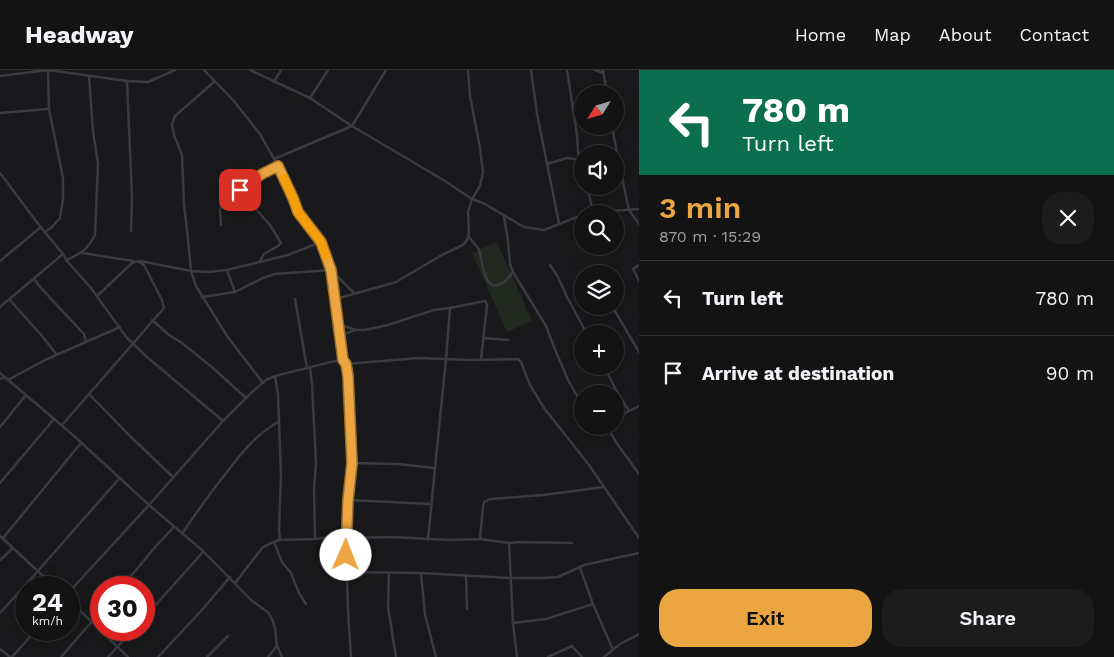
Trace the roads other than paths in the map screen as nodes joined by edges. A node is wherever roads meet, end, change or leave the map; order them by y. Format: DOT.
graph roads {
  1 [pos="48,70"];
  2 [pos="175,70"];
  3 [pos="204,70"];
  4 [pos="250,70"];
  5 [pos="281,70"];
  6 [pos="328,70"];
  7 [pos="386,70"];
  8 [pos="468,70"];
  9 [pos="531,70"];
  10 [pos="567,70"];
  11 [pos="595,70"];
  12 [pos="603,72"];
  13 [pos="0,76"];
  14 [pos="89,76"];
  15 [pos="127,82"];
  16 [pos="215,82"];
  17 [pos="274,82"];
  18 [pos="605,85"];
  19 [pos="310,98"];
  20 [pos="49,109"];
  21 [pos="0,113"];
  22 [pos="352,126"];
  23 [pos="579,145"];
  24 [pos="274,159"];
  25 [pos="574,159"];
  26 [pos="547,164"];
  27 [pos="278,166"];
  28 [pos="0,173"];
  29 [pos="624,184"];
  30 [pos="472,199"];
  31 [pos="253,206"];
  32 [pos="639,209"];
  33 [pos="629,210"];
  34 [pos="624,211"];
  35 [pos="504,216"];
  36 [pos="574,218"];
  37 [pos="559,223"];
  38 [pos="639,224"];
  39 [pos="221,225"];
  40 [pos="41,227"];
  41 [pos="131,231"];
  42 [pos="45,232"];
  43 [pos="469,238"];
  44 [pos="321,242"];
  45 [pos="82,252"];
  46 [pos="63,254"];
  47 [pos="67,260"];
  48 [pos="0,261"];
  49 [pos="140,261"];
  50 [pos="260,261"];
  51 [pos="134,262"];
  52 [pos="550,265"];
  53 [pos="639,265"];
  54 [pos="227,270"];
  55 [pos="331,270"];
  56 [pos="191,271"];
  57 [pos="513,272"];
  58 [pos="34,279"];
  59 [pos="639,281"];
  60 [pos="235,292"];
  61 [pos="354,294"];
  62 [pos="97,296"];
  63 [pos="202,296"];
  64 [pos="9,299"];
  65 [pos="295,299"];
  66 [pos="335,299"];
  67 [pos="0,307"];
  68 [pos="450,308"];
  69 [pos="617,315"];
  70 [pos="152,320"];
  71 [pos="338,324"];
  72 [pos="583,325"];
  73 [pos="120,327"];
  74 [pos="356,330"];
  75 [pos="340,336"];
  76 [pos="484,338"];
  77 [pos="508,340"];
  78 [pos="86,342"];
  79 [pos="133,343"];
  80 [pos="639,352"];
  81 [pos="57,355"];
  82 [pos="446,359"];
  83 [pos="481,359"];
  84 [pos="343,360"];
  85 [pos="346,364"];
  86 [pos="308,368"];
  87 [pos="0,373"];
  88 [pos="608,375"];
  89 [pos="275,376"];
  90 [pos="5,377"];
  91 [pos="0,379"];
  92 [pos="8,380"];
  93 [pos="263,383"];
  94 [pos="574,390"];
  95 [pos="89,394"];
  96 [pos="26,395"];
  97 [pos="246,398"];
  98 [pos="639,406"];
  99 [pos="630,411"];
  100 [pos="624,414"];
  101 [pos="54,419"];
  102 [pos="223,421"];
  103 [pos="278,422"];
  104 [pos="62,425"];
  105 [pos="0,427"];
  106 [pos="612,435"];
  107 [pos="82,442"];
  108 [pos="352,463"];
  109 [pos="435,468"];
  110 [pos="639,474"];
  111 [pos="174,477"];
  112 [pos="120,478"];
  113 [pos="0,483"];
  114 [pos="604,487"];
  115 [pos="348,500"];
  116 [pos="431,504"];
  117 [pos="149,505"];
  118 [pos="174,527"];
  119 [pos="182,534"];
  120 [pos="0,536"];
  121 [pos="347,537"];
  122 [pos="3,538"];
  123 [pos="639,538"];
  124 [pos="315,539"];
  125 [pos="480,539"];
  126 [pos="280,540"];
  127 [pos="428,540"];
  128 [pos="274,542"];
  129 [pos="509,543"];
  130 [pos="572,543"];
  131 [pos="13,548"];
  132 [pos="203,551"];
  133 [pos="639,553"];
  134 [pos="0,560"];
  135 [pos="580,567"];
  136 [pos="39,572"];
  137 [pos="346,572"];
  138 [pos="388,573"];
  139 [pos="421,573"];
  140 [pos="466,575"];
  141 [pos="43,576"];
  142 [pos="131,576"];
  143 [pos="230,577"];
  144 [pos="512,578"];
  145 [pos="80,580"];
  146 [pos="235,583"];
  147 [pos="306,604"];
  148 [pos="593,604"];
  149 [pos="155,606"];
  150 [pos="467,609"];
  151 [pos="80,610"];
  152 [pos="0,613"];
  153 [pos="90,619"];
  154 [pos="513,623"];
  155 [pos="90,625"];
  156 [pos="639,634"];
  157 [pos="228,636"];
  158 [pos="26,641"];
  159 [pos="111,641"];
  160 [pos="123,641"];
  161 [pos="276,646"];
  162 [pos="117,648"];
  163 [pos="0,649"];
  164 [pos="613,650"];
  165 [pos="11,657"];
  166 [pos="61,657"];
  167 [pos="108,657"];
  168 [pos="128,657"];
  169 [pos="158,657"];
  170 [pos="207,657"];
  171 [pos="268,657"];
  172 [pos="282,657"];
  173 [pos="351,657"];
  174 [pos="396,657"];
  175 [pos="436,657"];
  176 [pos="517,657"];
  177 [pos="548,657"];
  178 [pos="582,657"];
  179 [pos="604,657"];
  1 -- 13 [label="street"];
  1 -- 14 [label="street"];
  1 -- 20 [label="street"];
  2 -- 15 [label="street"];
  3 -- 16 [label="street"];
  4 -- 17 [label="street"];
  5 -- 17 [label="street"];
  6 -- 19 [label="street"];
  7 -- 22 [label="street"];
  8 -- 30 [label="street"];
  9 -- 26 [label="street"];
  10 -- 23 [label="street"];
  11 -- 12 [label="street"];
  12 -- 18 [label="street"];
  14 -- 15 [label="street"];
  14 -- 45 [label="street"];
  15 -- 41 [label="street"];
  16 -- 24 [label="street"];
  16 -- 56 [label="street"];
  17 -- 19 [label="street"];
  19 -- 22 [label="street"];
  20 -- 21 [label="street"];
  20 -- 42 [label="street"];
  22 -- 24 [label="street"];
  22 -- 30 [label="street"];
  24 -- 27 [label="street"];
  25 -- 26 [label="street"];
  26 -- 37 [label="street"];
  27 -- 39 [label="street"];
  27 -- 44 [label="street"];
  28 -- 40 [label="street"];
  29 -- 33 [label="street"];
  30 -- 35 [label="street"];
  30 -- 43 [label="street"];
  31 -- 50 [label="street"];
  32 -- 33 [label="street"];
  33 -- 34 [label="street"];
  33 -- 38 [label="street"];
  35 -- 37 [label="street"];
  35 -- 57 [label="street"];
  36 -- 37 [label="street"];
  40 -- 42 [label="street"];
  40 -- 48 [label="street"];
  42 -- 46 [label="street"];
  43 -- 57 [label="street"];
  43 -- 61 [label="street"];
  44 -- 50 [label="street"];
  44 -- 55 [label="street"];
  45 -- 47 [label="street"];
  45 -- 51 [label="street"];
  46 -- 47 [label="street"];
  46 -- 58 [label="street"];
  47 -- 62 [label="street"];
  49 -- 51 [label="street"];
  49 -- 56 [label="street"];
  49 -- 70 [label="street"];
  50 -- 54 [label="street"];
  51 -- 62 [label="street"];
  52 -- 72 [label="street"];
  53 -- 59 [label="street"];
  54 -- 56 [label="street"];
  54 -- 60 [label="street"];
  55 -- 60 [label="street"];
  55 -- 61 [label="street"];
  55 -- 66 [label="street"];
  56 -- 63 [label="street"];
  57 -- 94 [label="street"];
  58 -- 64 [label="street"];
  58 -- 78 [label="street"];
  60 -- 63 [label="street"];
  61 -- 66 [label="street"];
  62 -- 73 [label="street"];
  63 -- 93 [label="street"];
  64 -- 67 [label="street"];
  64 -- 81 [label="street"];
  65 -- 86 [label="street"];
  66 -- 71 [label="street"];
  68 -- 74 [label="street"];
  68 -- 76 [label="street"];
  68 -- 82 [label="street"];
  69 -- 80 [label="street"];
  70 -- 79 [label="street"];
  70 -- 97 [label="street"];
  71 -- 74 [label="street"];
  71 -- 75 [label="street"];
  73 -- 78 [label="street"];
  73 -- 79 [label="street"];
  74 -- 75 [label="street"];
  75 -- 84 [label="street"];
  76 -- 77 [label="street"];
  76 -- 83 [label="street"];
  78 -- 81 [label="street"];
  79 -- 95 [label="street"];
  79 -- 102 [label="street"];
  81 -- 92 [label="street"];
  82 -- 83 [label="street"];
  82 -- 85 [label="street"];
  82 -- 109 [label="street"];
  83 -- 114 [label="street"];
  84 -- 85 [label="street"];
  84 -- 86 [label="street"];
  85 -- 108 [label="street"];
  86 -- 89 [label="street"];
  86 -- 124 [label="street"];
  87 -- 90 [label="street"];
  88 -- 99 [label="street"];
  89 -- 93 [label="street"];
  89 -- 103 [label="street"];
  90 -- 91 [label="street"];
  90 -- 92 [label="street"];
  92 -- 96 [label="street"];
  93 -- 97 [label="street"];
  95 -- 104 [label="street"];
  95 -- 111 [label="street"];
  96 -- 101 [label="street"];
  96 -- 105 [label="street"];
  97 -- 102 [label="street"];
  98 -- 99 [label="street"];
  99 -- 100 [label="street"];
  101 -- 104 [label="street"];
  101 -- 113 [label="street"];
  102 -- 111 [label="street"];
  103 -- 119 [label="street"];
  103 -- 126 [label="street"];
  104 -- 107 [label="street"];
  106 -- 110 [label="street"];
  107 -- 112 [label="street"];
  107 -- 122 [label="street"];
  108 -- 109 [label="street"];
  108 -- 115 [label="street"];
  109 -- 116 [label="street"];
  111 -- 117 [label="street"];
  112 -- 117 [label="street"];
  112 -- 136 [label="street"];
  114 -- 123 [label="street"];
  114 -- 125 [label="street"];
  115 -- 116 [label="street"];
  115 -- 121 [label="street"];
  116 -- 127 [label="street"];
  117 -- 118 [label="street"];
  117 -- 145 [label="street"];
  118 -- 119 [label="street"];
  118 -- 142 [label="street"];
  119 -- 132 [label="street"];
  120 -- 122 [label="street"];
  121 -- 124 [label="street"];
  121 -- 127 [label="street"];
  121 -- 137 [label="street"];
  122 -- 131 [label="street"];
  124 -- 126 [label="street"];
  125 -- 127 [label="street"];
  125 -- 129 [label="street"];
  126 -- 128 [label="street"];
  128 -- 146 [label="street"];
  128 -- 147 [label="street"];
  129 -- 130 [label="street"];
  129 -- 144 [label="street"];
  131 -- 134 [label="street"];
  131 -- 136 [label="street"];
  132 -- 143 [label="street"];
  132 -- 149 [label="street"];
  133 -- 135 [label="street"];
  135 -- 144 [label="street"];
  135 -- 148 [label="street"];
  136 -- 141 [label="street"];
  136 -- 152 [label="street"];
  137 -- 138 [label="street"];
  137 -- 173 [label="street"];
  138 -- 139 [label="street"];
  138 -- 174 [label="street"];
  139 -- 140 [label="street"];
  139 -- 175 [label="street"];
  140 -- 144 [label="street"];
  140 -- 150 [label="street"];
  143 -- 146 [label="street"];
  143 -- 169 [label="street"];
  144 -- 154 [label="street"];
  146 -- 161 [label="street"];
  148 -- 154 [label="street"];
  148 -- 164 [label="street"];
  151 -- 153 [label="street"];
  154 -- 176 [label="street"];
  155 -- 166 [label="street"];
  156 -- 164 [label="street"];
  157 -- 170 [label="street"];
  158 -- 165 [label="street"];
  159 -- 162 [label="street"];
  160 -- 162 [label="street"];
  161 -- 171 [label="street"];
  161 -- 172 [label="street"];
  162 -- 167 [label="street"];
  162 -- 168 [label="street"];
  163 -- 165 [label="street"];
  164 -- 179 [label="street"];
  177 -- 178 [label="street"];
}
